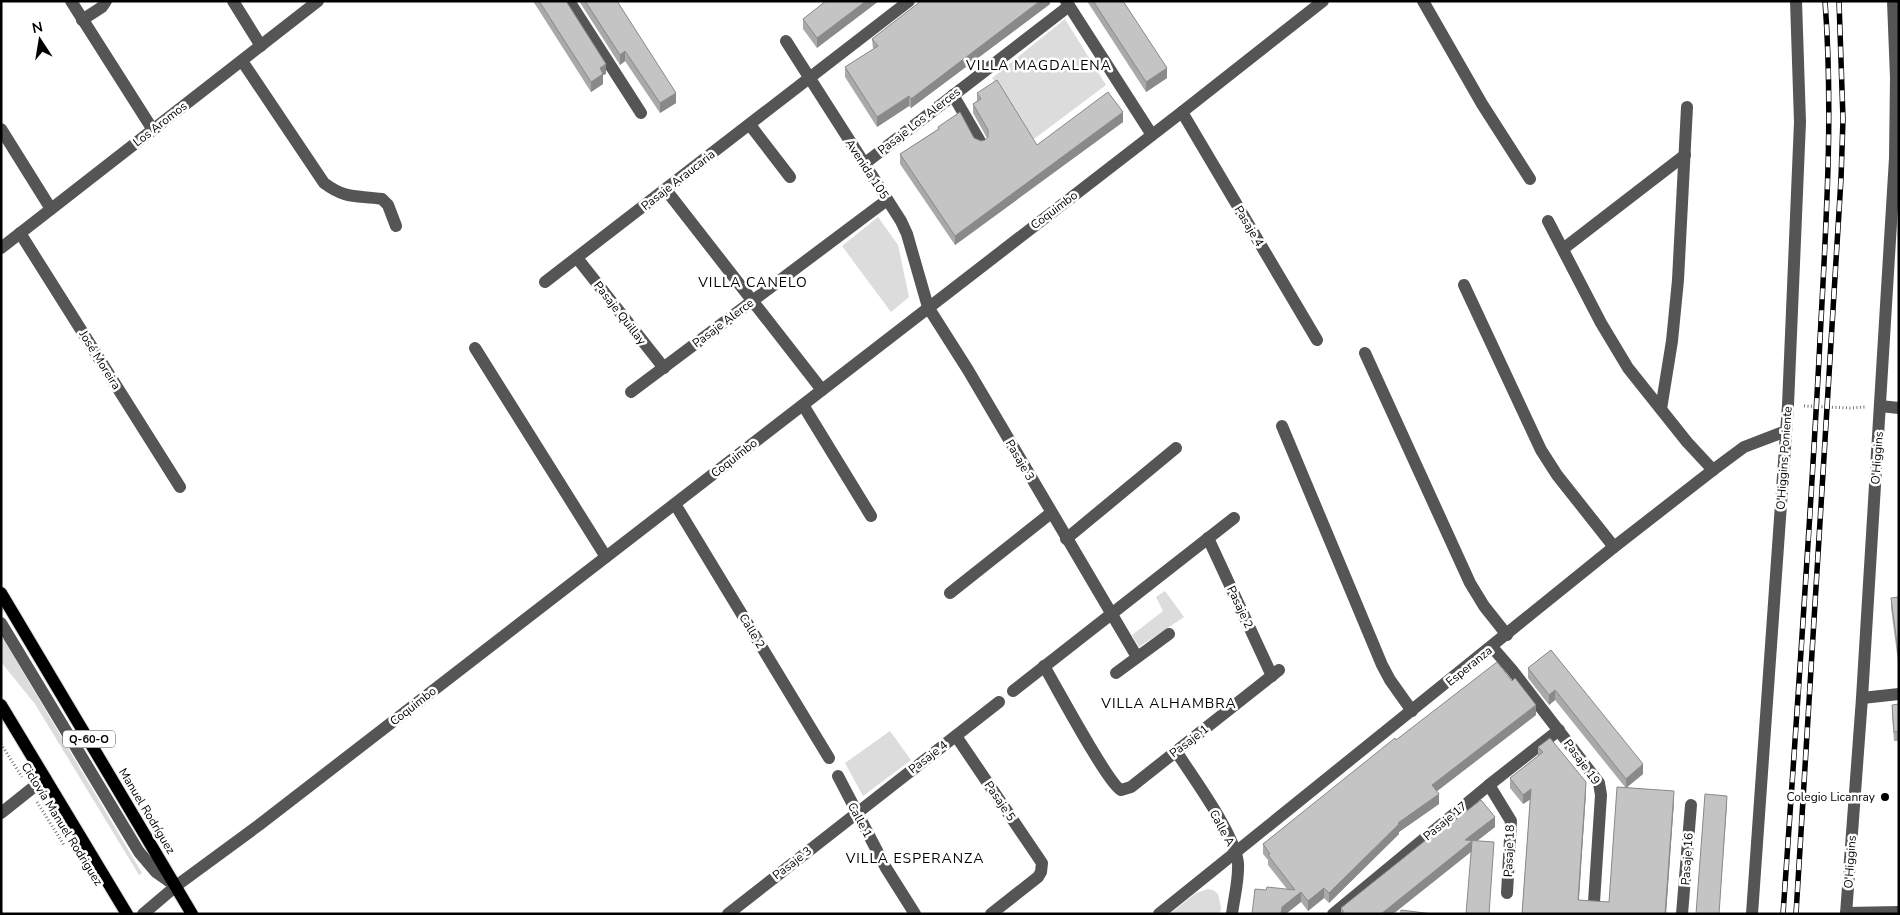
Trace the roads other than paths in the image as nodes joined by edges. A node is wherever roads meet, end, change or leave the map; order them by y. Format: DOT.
graph roads {
  1 [pos="71,1"];
  2 [pos="106,1"];
  3 [pos="233,1"];
  4 [pos="318,1"];
  5 [pos="569,1"];
  6 [pos="909,1"];
  7 [pos="1423,1"];
  8 [pos="1796,1"];
  9 [pos="1894,1"];
  10 [pos="1320,2"];
  11 [pos="1068,3"];
  12 [pos="82,20"];
  13 [pos="786,41"];
  14 [pos="261,46"];
  15 [pos="242,61"];
  16 [pos="810,79"];
  17 [pos="953,95"];
  18 [pos="1687,107"];
  19 [pos="1182,112"];
  20 [pos="641,113"];
  21 [pos="750,125"];
  22 [pos="1,129"];
  23 [pos="153,130"];
  24 [pos="1152,135"];
  25 [pos="981,144"];
  26 [pos="1685,155"];
  27 [pos="864,164"];
  28 [pos="790,177"];
  29 [pos="1530,179"];
  30 [pos="666,190"];
  31 [pos="887,200"];
  32 [pos="51,209"];
  33 [pos="1548,221"];
  34 [pos="396,226"];
  35 [pos="20,233"];
  36 [pos="1,248"];
  37 [pos="1562,249"];
  38 [pos="577,258"];
  39 [pos="545,282"];
  40 [pos="1464,285"];
  41 [pos="753,301"];
  42 [pos="928,307"];
  43 [pos="1317,340"];
  44 [pos="475,348"];
  45 [pos="1365,352"];
  46 [pos="664,368"];
  47 [pos="822,390"];
  48 [pos="631,392"];
  49 [pos="803,405"];
  50 [pos="1880,406"];
  51 [pos="1899,408"];
  52 [pos="1661,410"];
  53 [pos="1282,426"];
  54 [pos="1786,430"];
  55 [pos="1176,448"];
  56 [pos="1714,470"];
  57 [pos="180,486"];
  58 [pos="675,504"];
  59 [pos="1051,513"];
  60 [pos="871,516"];
  61 [pos="1234,518"];
  62 [pos="1208,538"];
  63 [pos="1066,539"];
  64 [pos="1614,547"];
  65 [pos="606,557"];
  66 [pos="1,593"];
  67 [pos="950,593"];
  68 [pos="1111,614"];
  69 [pos="1,623"];
  70 [pos="1169,634"];
  71 [pos="1507,635"];
  72 [pos="1492,647"];
  73 [pos="1137,657"];
  74 [pos="1044,666"];
  75 [pos="1116,673"];
  76 [pos="1275,673"];
  77 [pos="1013,691"];
  78 [pos="1899,694"];
  79 [pos="1862,698"];
  80 [pos="999,702"];
  81 [pos="1,706"];
  82 [pos="1412,711"];
  83 [pos="1558,730"];
  84 [pos="956,736"];
  85 [pos="1176,751"];
  86 [pos="828,758"];
  87 [pos="838,776"];
  88 [pos="45,778"];
  89 [pos="1489,785"];
  90 [pos="1691,805"];
  91 [pos="1,813"];
  92 [pos="856,813"];
  93 [pos="1236,854"];
  94 [pos="176,886"];
  95 [pos="1507,893"];
  96 [pos="1594,902"];
  97 [pos="1899,912"];
  98 [pos="1846,913"];
  99 [pos="127,914"];
  100 [pos="143,914"];
  101 [pos="192,914"];
  102 [pos="728,914"];
  103 [pos="915,914"];
  104 [pos="991,914"];
  105 [pos="1159,914"];
  106 [pos="1232,914"];
  107 [pos="1332,914"];
  108 [pos="1682,914"];
  109 [pos="1752,914"];
  1 -- 12 [label="street"];
  2 -- 12 [label="street"];
  3 -- 14 [label="street"];
  4 -- 14 [label="street, Los Aromos"];
  5 -- 20 [label="street"];
  6 -- 16 [label="street, Pasaje Araucaria"];
  7 -- 29 [label="street"];
  8 -- 54 [label="street, O'Higgins Poniente"];
  9 -- 50 [label="street, O'Higgins"];
  10 -- 19 [label="street, Coquimbo"];
  11 -- 17 [label="street, Pasaje Los Alerces"];
  11 -- 24 [label="street"];
  12 -- 23 [label="street"];
  13 -- 16 [label="street, Avenida 105"];
  14 -- 15 [label="street, Los Aromos"];
  15 -- 23 [label="street, Los Aromos"];
  15 -- 34 [label="street"];
  16 -- 21 [label="street, Pasaje Araucaria"];
  16 -- 27 [label="street, Avenida 105"];
  17 -- 25 [label="street"];
  17 -- 27 [label="street, Pasaje Los Alerces"];
  18 -- 26 [label="street"];
  19 -- 24 [label="street, Coquimbo"];
  19 -- 43 [label="street, Pasaje 4"];
  21 -- 28 [label="street"];
  21 -- 30 [label="street, Pasaje Araucaria"];
  22 -- 32 [label="street"];
  23 -- 32 [label="street, Los Aromos"];
  24 -- 42 [label="street, Coquimbo"];
  26 -- 37 [label="street"];
  26 -- 52 [label="street"];
  27 -- 31 [label="street, Avenida 105"];
  30 -- 38 [label="street, Pasaje Araucaria"];
  30 -- 41 [label="street"];
  31 -- 41 [label="street, Pasaje Alerce"];
  31 -- 42 [label="street, Avenida 105"];
  32 -- 35 [label="street, Los Aromos"];
  33 -- 37 [label="street"];
  35 -- 36 [label="street, Los Aromos"];
  35 -- 57 [label="street, José Moreira"];
  37 -- 52 [label="street"];
  38 -- 39 [label="street, Pasaje Araucaria"];
  38 -- 46 [label="street, Pasaje Quillay"];
  40 -- 64 [label="street"];
  41 -- 46 [label="street, Pasaje Alerce"];
  41 -- 47 [label="street"];
  42 -- 47 [label="street, Coquimbo"];
  42 -- 59 [label="street, Pasaje 3"];
  44 -- 65 [label="street"];
  45 -- 71 [label="street"];
  46 -- 48 [label="street, Pasaje Alerce"];
  47 -- 49 [label="street, Coquimbo"];
  49 -- 58 [label="street, Coquimbo"];
  49 -- 60 [label="street"];
  50 -- 51 [label="street"];
  50 -- 79 [label="street, O'Higgins"];
  52 -- 56 [label="street"];
  53 -- 82 [label="street"];
  54 -- 56 [label="street, Esperanza"];
  54 -- 109 [label="street, O'Higgins Poniente"];
  55 -- 63 [label="street"];
  56 -- 64 [label="street, Esperanza"];
  58 -- 65 [label="street, Coquimbo"];
  58 -- 86 [label="street, Calle 2"];
  59 -- 63 [label="street, Pasaje 3"];
  59 -- 67 [label="street"];
  61 -- 62 [label="street"];
  62 -- 68 [label="street"];
  62 -- 76 [label="street, Pasaje 2"];
  63 -- 68 [label="street, Pasaje 3"];
  64 -- 71 [label="street, Esperanza"];
  65 -- 94 [label="street, Coquimbo"];
  66 -- 94 [label="main road, Manuel Rodríguez / Q-60-O"];
  68 -- 73 [label="street, Pasaje 3"];
  68 -- 74 [label="street"];
  69 -- 94 [label="street"];
  70 -- 73 [label="street"];
  71 -- 72 [label="street, Esperanza"];
  72 -- 82 [label="street, Esperanza"];
  72 -- 83 [label="street, Pasaje 19"];
  73 -- 75 [label="street"];
  74 -- 77 [label="street"];
  74 -- 85 [label="street, Pasaje 1"];
  76 -- 85 [label="street, Pasaje 1"];
  78 -- 79 [label="street"];
  79 -- 98 [label="street, O'Higgins"];
  80 -- 84 [label="street, Pasaje 4"];
  81 -- 88 [label="main road"];
  82 -- 93 [label="street, Esperanza"];
  83 -- 89 [label="street, Pasaje 17"];
  83 -- 96 [label="street, Pasaje 19"];
  84 -- 92 [label="street, Pasaje 4"];
  84 -- 104 [label="street, Pasaje 5"];
  85 -- 93 [label="street, Calle A"];
  87 -- 92 [label="street, Calle 1"];
  88 -- 91 [label="street"];
  88 -- 99 [label="main road"];
  89 -- 95 [label="street, Pasaje 18"];
  89 -- 107 [label="street, Pasaje 17"];
  90 -- 108 [label="street, Pasaje 16"];
  92 -- 102 [label="street, Pasaje 3"];
  92 -- 103 [label="street, Calle 1"];
  93 -- 105 [label="street, Esperanza"];
  93 -- 106 [label="street, Calle A"];
  94 -- 100 [label="street, Coquimbo"];
  94 -- 101 [label="main road, Manuel Rodríguez / Q-60-O"];
  97 -- 98 [label="street"];
}
